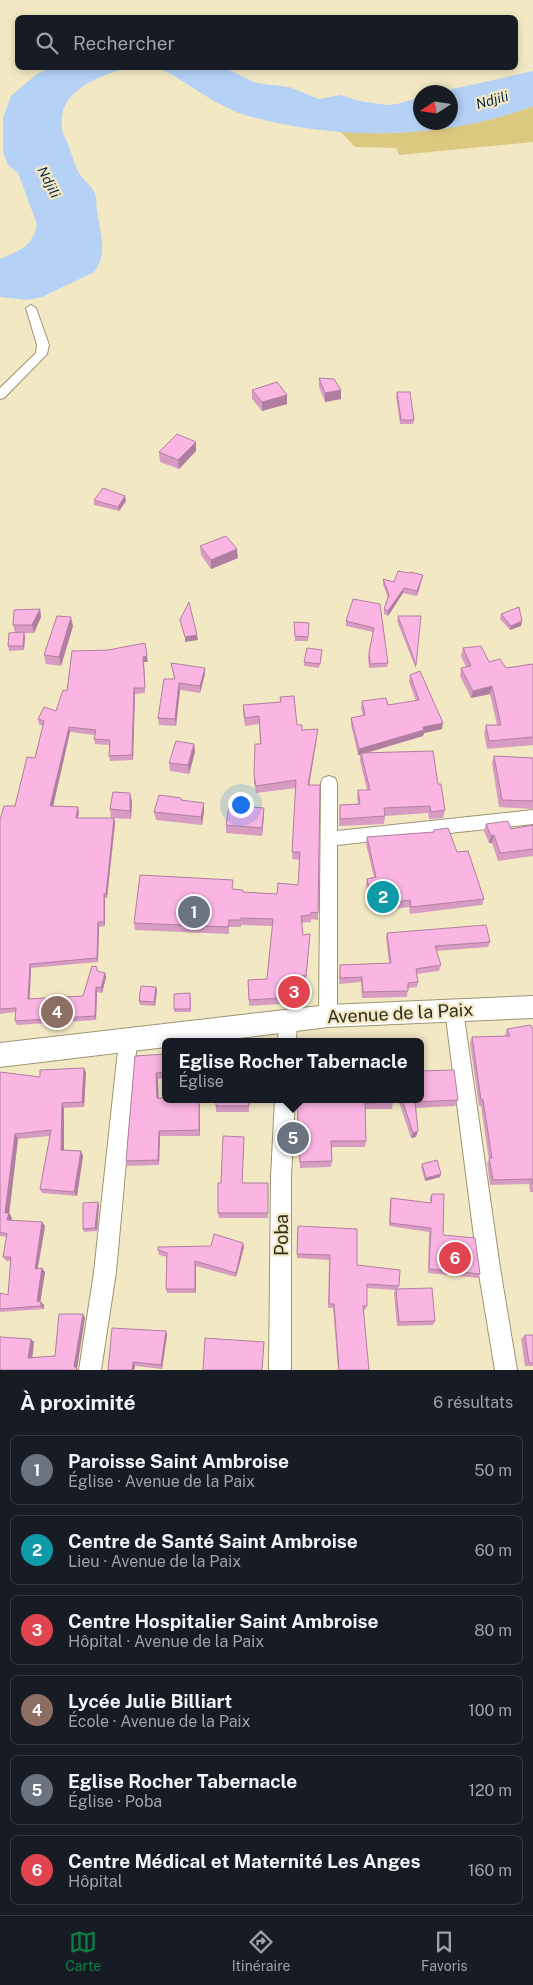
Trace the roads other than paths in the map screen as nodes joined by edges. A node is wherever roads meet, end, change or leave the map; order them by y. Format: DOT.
graph roads {
  1 [pos="31,308"];
  2 [pos="0,395"];
  3 [pos="329,783"];
  4 [pos="533,817"];
  5 [pos="329,839"];
  6 [pos="533,1006"];
  7 [pos="454,1010"];
  8 [pos="328,1016"];
  9 [pos="287,1031"];
  10 [pos="176,1038"];
  11 [pos="162,1039"];
  12 [pos="128,1041"];
  13 [pos="0,1055"];
  14 [pos="284,1103"];
  15 [pos="90,1370"];
  16 [pos="280,1370"];
  17 [pos="506,1370"];
  1 -- 2 [label="street"];
  3 -- 5 [label="street"];
  4 -- 5 [label="street"];
  5 -- 8 [label="street"];
  6 -- 7 [label="street, Avenue de la Paix"];
  7 -- 8 [label="street, Avenue de la Paix"];
  7 -- 17 [label="street"];
  8 -- 9 [label="street, Avenue de la Paix"];
  9 -- 10 [label="street, Avenue de la Paix"];
  11 -- 12 [label="street, Avenue de la Paix"];
  12 -- 13 [label="street, Avenue de la Paix"];
  12 -- 15 [label="street"];
  14 -- 16 [label="street, Poba"];
}
